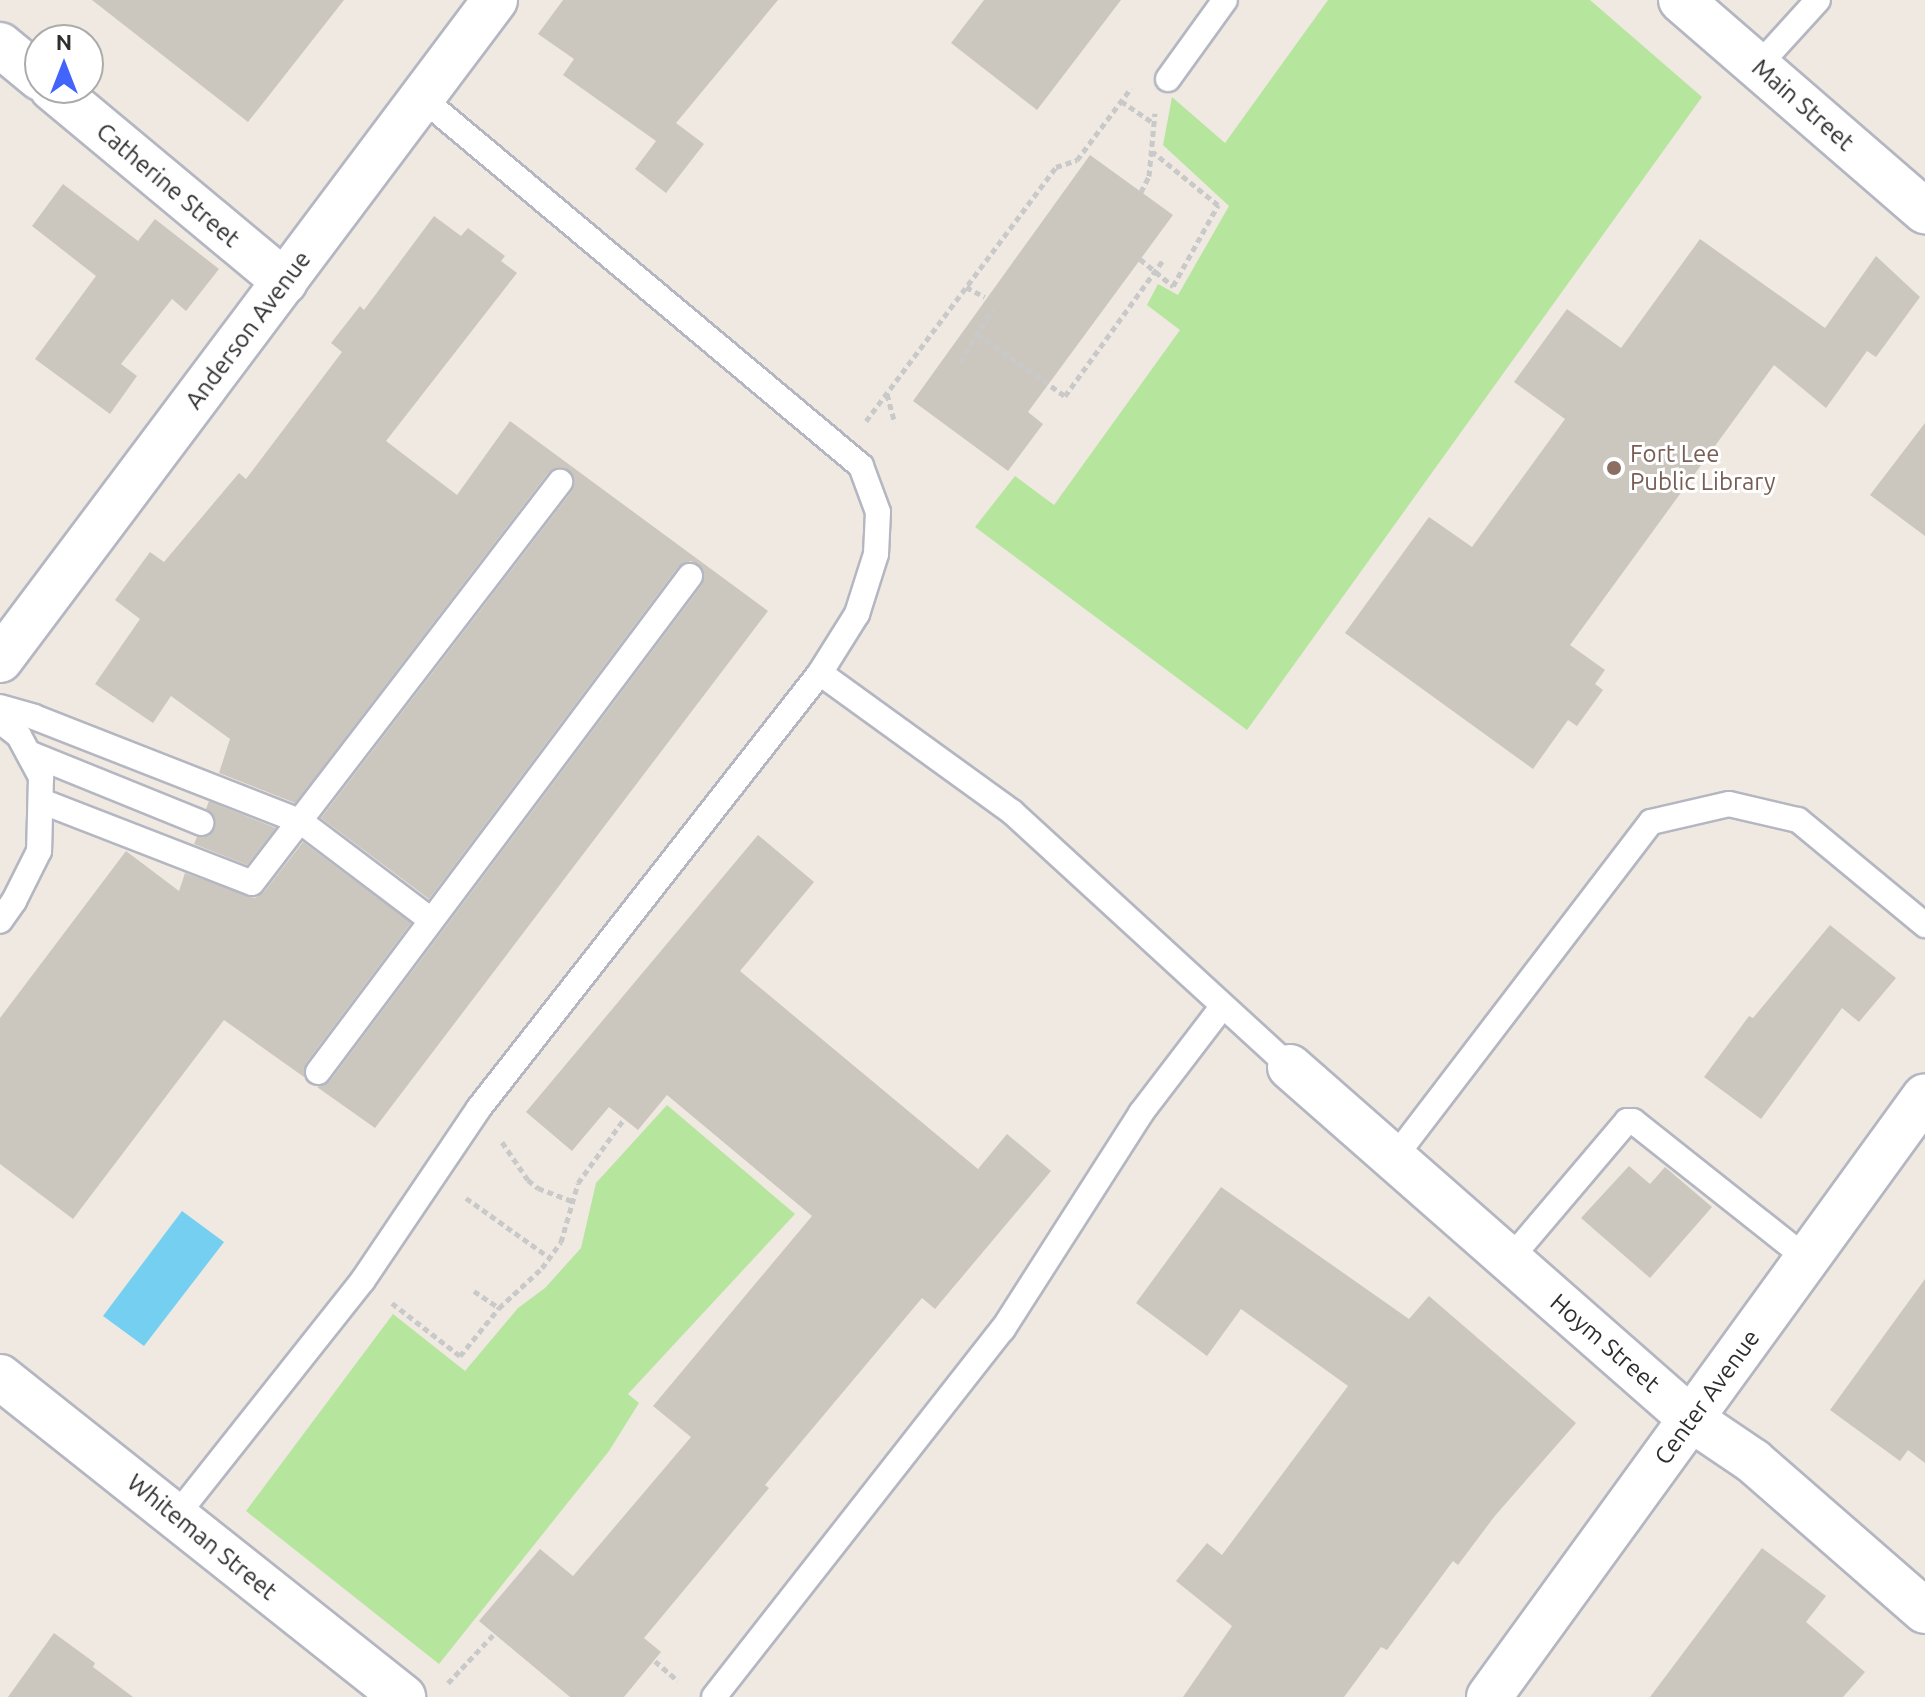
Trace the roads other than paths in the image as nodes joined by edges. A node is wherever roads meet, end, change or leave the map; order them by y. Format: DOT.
graph roads {
  1 [pos="495,0"];
  2 [pos="1225,0"];
  3 [pos="1681,0"];
  4 [pos="1818,0"];
  5 [pos="0,45"];
  6 [pos="24,65"];
  7 [pos="1758,66"];
  8 [pos="1168,79"];
  9 [pos="422,98"];
  10 [pos="71,104"];
  11 [pos="1925,211"];
  12 [pos="285,282"];
  13 [pos="560,482"];
  14 [pos="690,576"];
  15 [pos="0,660"];
  16 [pos="820,673"];
  17 [pos="0,707"];
  18 [pos="0,721"];
  19 [pos="29,753"];
  20 [pos="41,801"];
  21 [pos="300,821"];
  22 [pos="201,823"];
  23 [pos="431,920"];
  24 [pos="0,921"];
  25 [pos="1925,925"];
  26 [pos="1222,1007"];
  27 [pos="1290,1067"];
  28 [pos="318,1072"];
  29 [pos="1925,1096"];
  30 [pos="1394,1158"];
  31 [pos="1510,1259"];
  32 [pos="1807,1259"];
  33 [pos="0,1377"];
  34 [pos="1691,1419"];
  35 [pos="176,1516"];
  36 [pos="1925,1611"];
  37 [pos="403,1697"];
  38 [pos="714,1697"];
  39 [pos="1489,1697"];
  1 -- 9 [label="main road, Anderson Avenue"];
  2 -- 8 [label="lane"];
  3 -- 7 [label="main road, Main Street"];
  4 -- 7 [label="lane"];
  5 -- 6 [label="main road"];
  7 -- 11 [label="main road, Main Street"];
  9 -- 12 [label="main road, Anderson Avenue"];
  9 -- 16 [label="lane"];
  10 -- 12 [label="main road, Catherine Street"];
  12 -- 15 [label="main road, Anderson Avenue"];
  13 -- 21 [label="lane"];
  14 -- 23 [label="lane"];
  16 -- 26 [label="lane"];
  16 -- 35 [label="lane"];
  17 -- 21 [label="lane"];
  18 -- 19 [label="lane"];
  19 -- 20 [label="lane"];
  19 -- 22 [label="lane"];
  20 -- 21 [label="lane"];
  20 -- 24 [label="lane"];
  21 -- 23 [label="lane"];
  23 -- 28 [label="lane"];
  25 -- 30 [label="lane"];
  26 -- 27 [label="lane"];
  26 -- 38 [label="lane"];
  27 -- 30 [label="main road, Hoym Street"];
  29 -- 32 [label="main road, Center Avenue"];
  30 -- 31 [label="main road, Hoym Street"];
  31 -- 32 [label="lane"];
  31 -- 34 [label="main road, Hoym Street"];
  32 -- 34 [label="main road, Center Avenue"];
  33 -- 35 [label="main road, Whiteman Street"];
  34 -- 36 [label="main road, Hoym Street"];
  34 -- 39 [label="main road, Center Avenue"];
  35 -- 37 [label="main road, Whiteman Street"];
}
